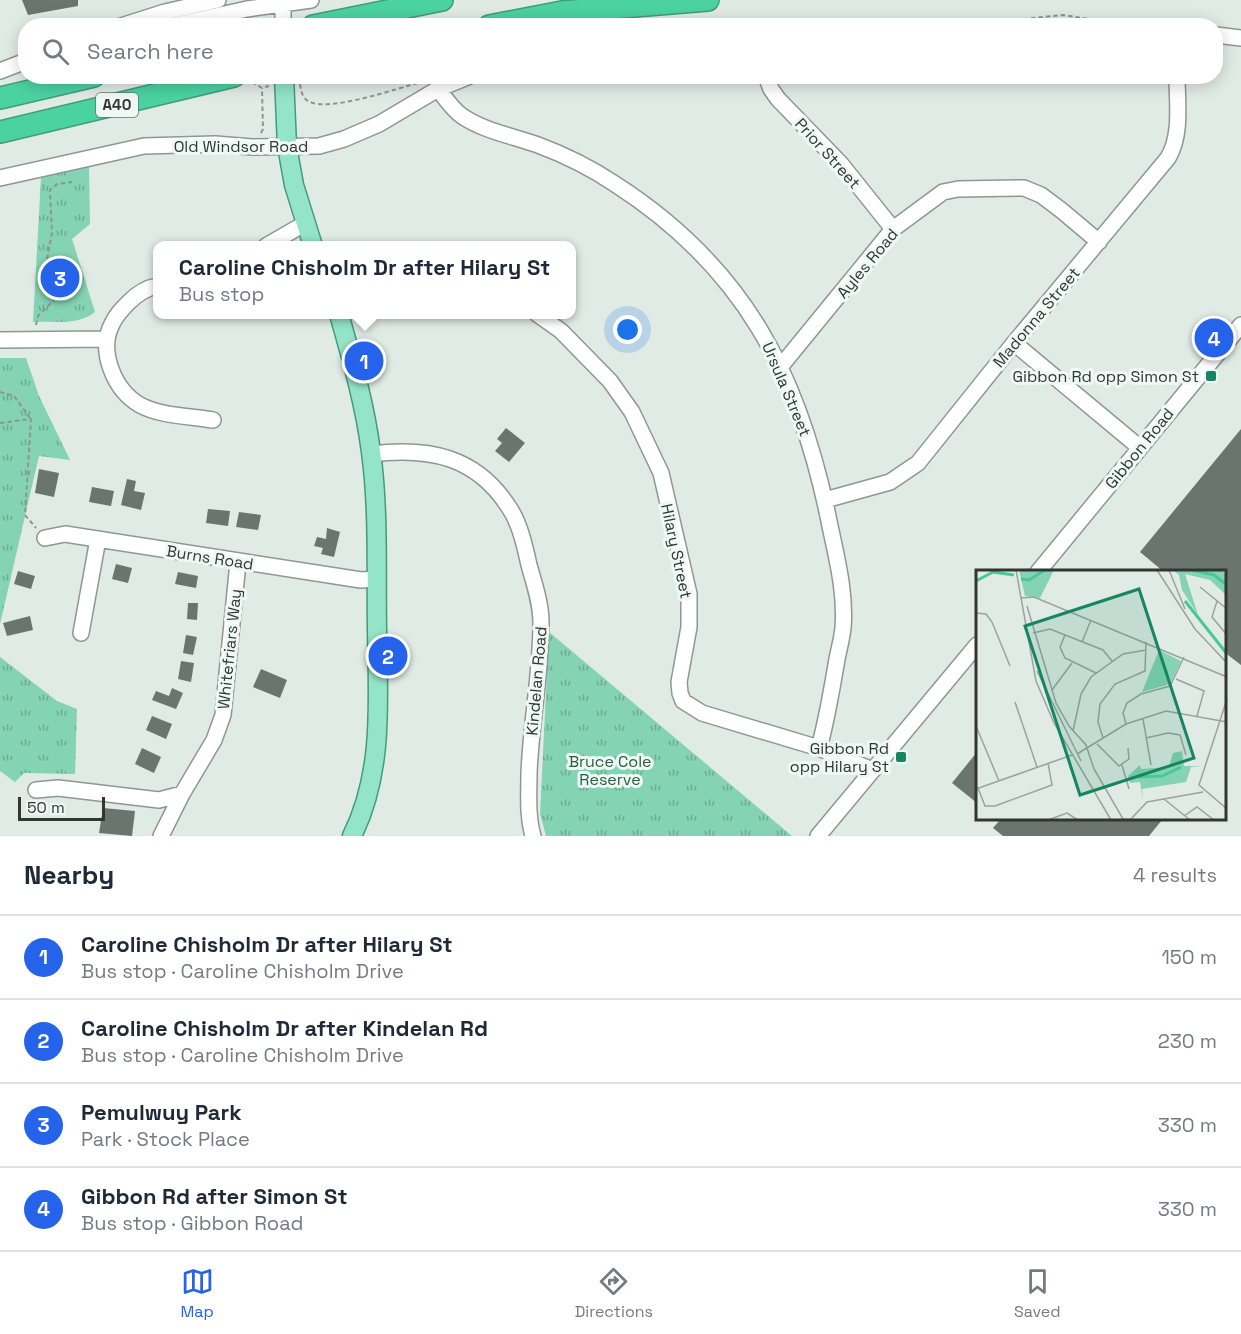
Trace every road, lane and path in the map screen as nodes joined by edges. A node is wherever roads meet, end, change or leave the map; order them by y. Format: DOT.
graph roads {
  1 [pos="218,0"];
  2 [pos="311,0"];
  3 [pos="442,0"];
  4 [pos="708,0"];
  5 [pos="283,2"];
  6 [pos="146,18"];
  7 [pos="204,18"];
  8 [pos="283,18"];
  9 [pos="353,18"];
  10 [pos="531,18"];
  11 [pos="1034,18"];
  12 [pos="1082,18"];
  13 [pos="1223,36"];
  14 [pos="1241,38"];
  15 [pos="18,64"];
  16 [pos="18,68"];
  17 [pos="0,72"];
  18 [pos="60,84"];
  19 [pos="220,84"];
  20 [pos="254,84"];
  21 [pos="292,84"];
  22 [pos="296,84"];
  23 [pos="437,84"];
  24 [pos="769,84"];
  25 [pos="1177,84"];
  26 [pos="433,85"];
  27 [pos="262,88"];
  28 [pos="0,98"];
  29 [pos="0,132"];
  30 [pos="287,146"];
  31 [pos="0,178"];
  32 [pos="72,182"];
  33 [pos="304,224"];
  34 [pos="893,229"];
  35 [pos="273,241"];
  36 [pos="311,241"];
  37 [pos="1099,242"];
  38 [pos="153,287"];
  39 [pos="340,319"];
  40 [pos="543,319"];
  41 [pos="36,325"];
  42 [pos="1241,325"];
  43 [pos="107,339"];
  44 [pos="0,340"];
  45 [pos="1014,343"];
  46 [pos="781,366"];
  47 [pos="0,392"];
  48 [pos="31,419"];
  49 [pos="213,420"];
  50 [pos="0,423"];
  51 [pos="1138,447"];
  52 [pos="371,454"];
  53 [pos="825,500"];
  54 [pos="45,538"];
  55 [pos="98,539"];
  56 [pos="238,562"];
  57 [pos="1040,570"];
  58 [pos="376,579"];
  59 [pos="81,633"];
  60 [pos="976,646"];
  61 [pos="819,748"];
  62 [pos="872,770"];
  63 [pos="36,790"];
  64 [pos="182,794"];
  65 [pos="159,800"];
  66 [pos="161,836"];
  67 [pos="352,836"];
  68 [pos="533,836"];
  69 [pos="818,836"];
  1 -- 6 [label="street"];
  2 -- 5 [label="street"];
  3 -- 9 [label="highway"];
  4 -- 10 [label="highway"];
  5 -- 7 [label="street"];
  5 -- 8 [label="street"];
  11 -- 12 [label="path"];
  13 -- 14 [label="street"];
  15 -- 17 [label="street"];
  16 -- 17 [label="street"];
  18 -- 28 [label="highway, A40"];
  19 -- 29 [label="highway, A40"];
  20 -- 27 [label="path"];
  21 -- 30 [label="main road"];
  22 -- 26 [label="path"];
  23 -- 26 [label="street, Old Windsor Road"];
  24 -- 34 [label="street, Prior Street"];
  25 -- 37 [label="street, Madonna Street"];
  26 -- 30 [label="street, Old Windsor Road"];
  26 -- 46 [label="street, Ursula Street"];
  30 -- 31 [label="street, Old Windsor Road"];
  30 -- 33 [label="main road"];
  32 -- 41 [label="path"];
  33 -- 35 [label="street"];
  33 -- 36 [label="main road"];
  34 -- 37 [label="street, Ayles Road"];
  34 -- 46 [label="street, Ayles Road"];
  37 -- 45 [label="street, Madonna Street"];
  38 -- 43 [label="street"];
  39 -- 52 [label="main road"];
  40 -- 61 [label="street, Hilary Street"];
  42 -- 51 [label="street, Gibbon Road"];
  43 -- 44 [label="street"];
  43 -- 49 [label="street"];
  45 -- 51 [label="street"];
  45 -- 53 [label="street, Madonna Street"];
  46 -- 53 [label="street, Ursula Street"];
  47 -- 48 [label="path"];
  48 -- 50 [label="path"];
  48 -- 54 [label="path"];
  51 -- 57 [label="street, Gibbon Road"];
  52 -- 58 [label="main road"];
  52 -- 68 [label="street, Kindelan Road"];
  53 -- 61 [label="street, Ursula Street"];
  54 -- 55 [label="street, Burns Road"];
  55 -- 56 [label="street, Burns Road"];
  55 -- 59 [label="street"];
  56 -- 58 [label="street, Burns Road"];
  56 -- 64 [label="street, Whitefriars Way"];
  58 -- 67 [label="main road"];
  60 -- 62 [label="street"];
  61 -- 62 [label="street, Hilary Street"];
  62 -- 69 [label="street"];
  63 -- 65 [label="street"];
  64 -- 65 [label="street"];
  64 -- 66 [label="street, Whitefriars Way"];
  65 -- 66 [label="street"];
}
